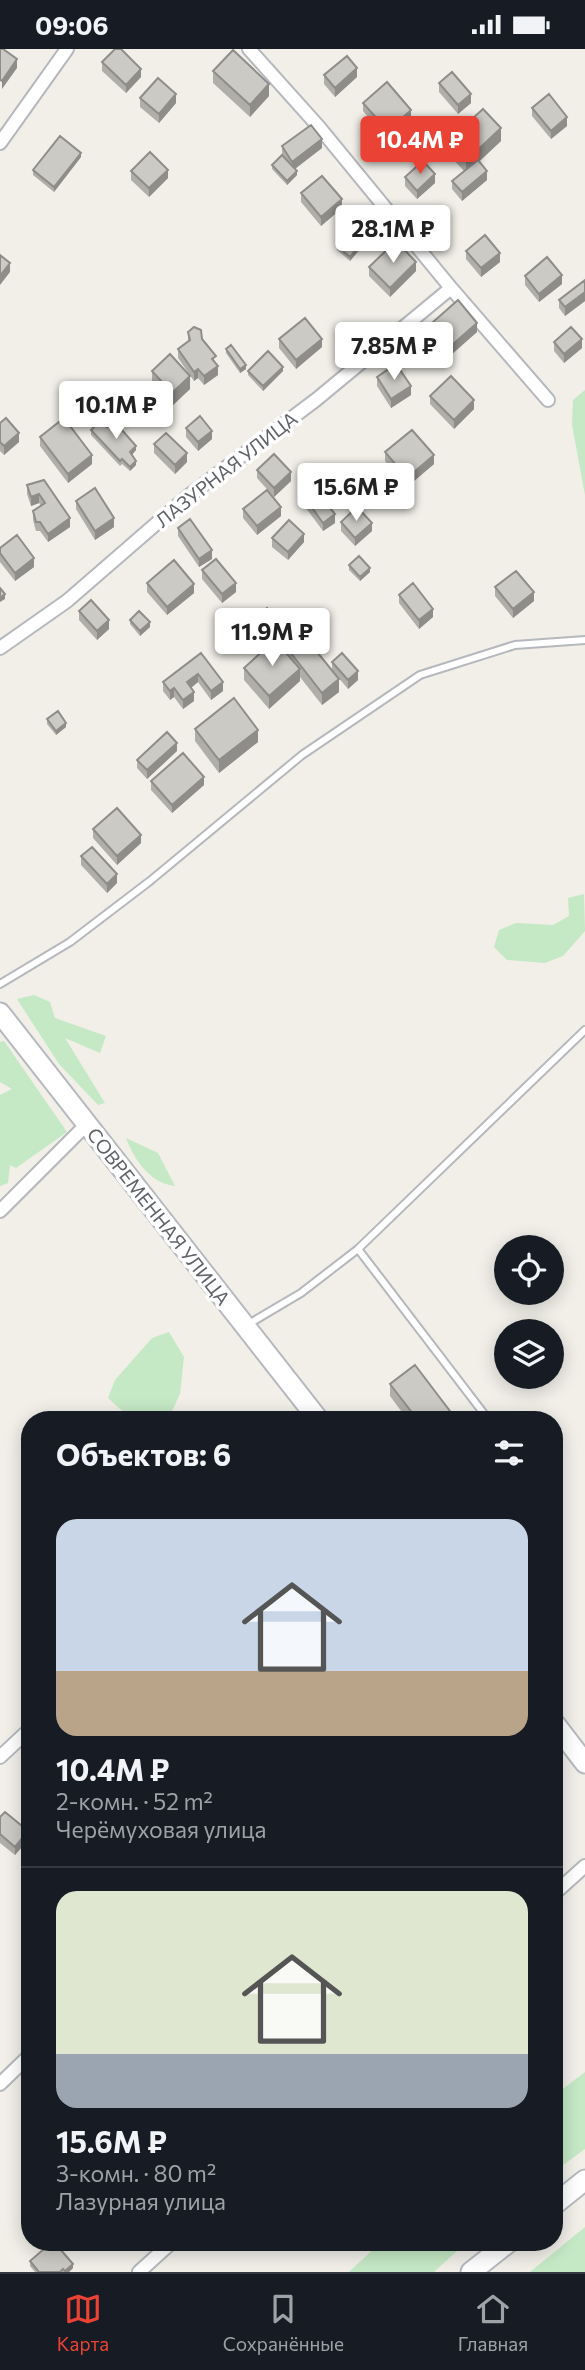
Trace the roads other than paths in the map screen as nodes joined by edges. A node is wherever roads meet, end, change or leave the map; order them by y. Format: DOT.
graph roads {
  1 [pos="67,49"];
  2 [pos="249,49"];
  3 [pos="0,143"];
  4 [pos="451,288"];
  5 [pos="548,400"];
  6 [pos="585,640"];
  7 [pos="0,648"];
  8 [pos="0,984"];
  9 [pos="0,1013"];
  10 [pos="585,1030"];
  11 [pos="87,1124"];
  12 [pos="0,1211"];
  13 [pos="358,1249"];
  14 [pos="246,1326"];
  15 [pos="312,1411"];
  16 [pos="482,1411"];
  17 [pos="563,1734"];
  18 [pos="21,1738"];
  19 [pos="0,1758"];
  20 [pos="585,1763"];
  21 [pos="585,1865"];
  22 [pos="563,1886"];
  23 [pos="21,2064"];
  24 [pos="0,2084"];
  25 [pos="585,2180"];
  26 [pos="563,2198"];
  27 [pos="162,2251"];
  28 [pos="498,2251"];
  29 [pos="139,2272"];
  30 [pos="471,2272"];
  1 -- 3 [label="street"];
  2 -- 4 [label="street"];
  4 -- 5 [label="street"];
  4 -- 7 [label="street, ЛАЗУРНАЯ УЛИЦА"];
  6 -- 8 [label="lane"];
  9 -- 11 [label="street, СОВРЕМЕННАЯ УЛИЦА"];
  10 -- 13 [label="lane"];
  11 -- 12 [label="street"];
  11 -- 14 [label="street, СОВРЕМЕННАЯ УЛИЦА"];
  13 -- 14 [label="lane"];
  13 -- 16 [label="lane"];
  14 -- 15 [label="street, СОВРЕМЕННАЯ УЛИЦА"];
  17 -- 20 [label="street"];
  18 -- 19 [label="street"];
  21 -- 22 [label="street"];
  23 -- 24 [label="street"];
  25 -- 26 [label="street"];
  27 -- 29 [label="street"];
  28 -- 30 [label="street"];
}
